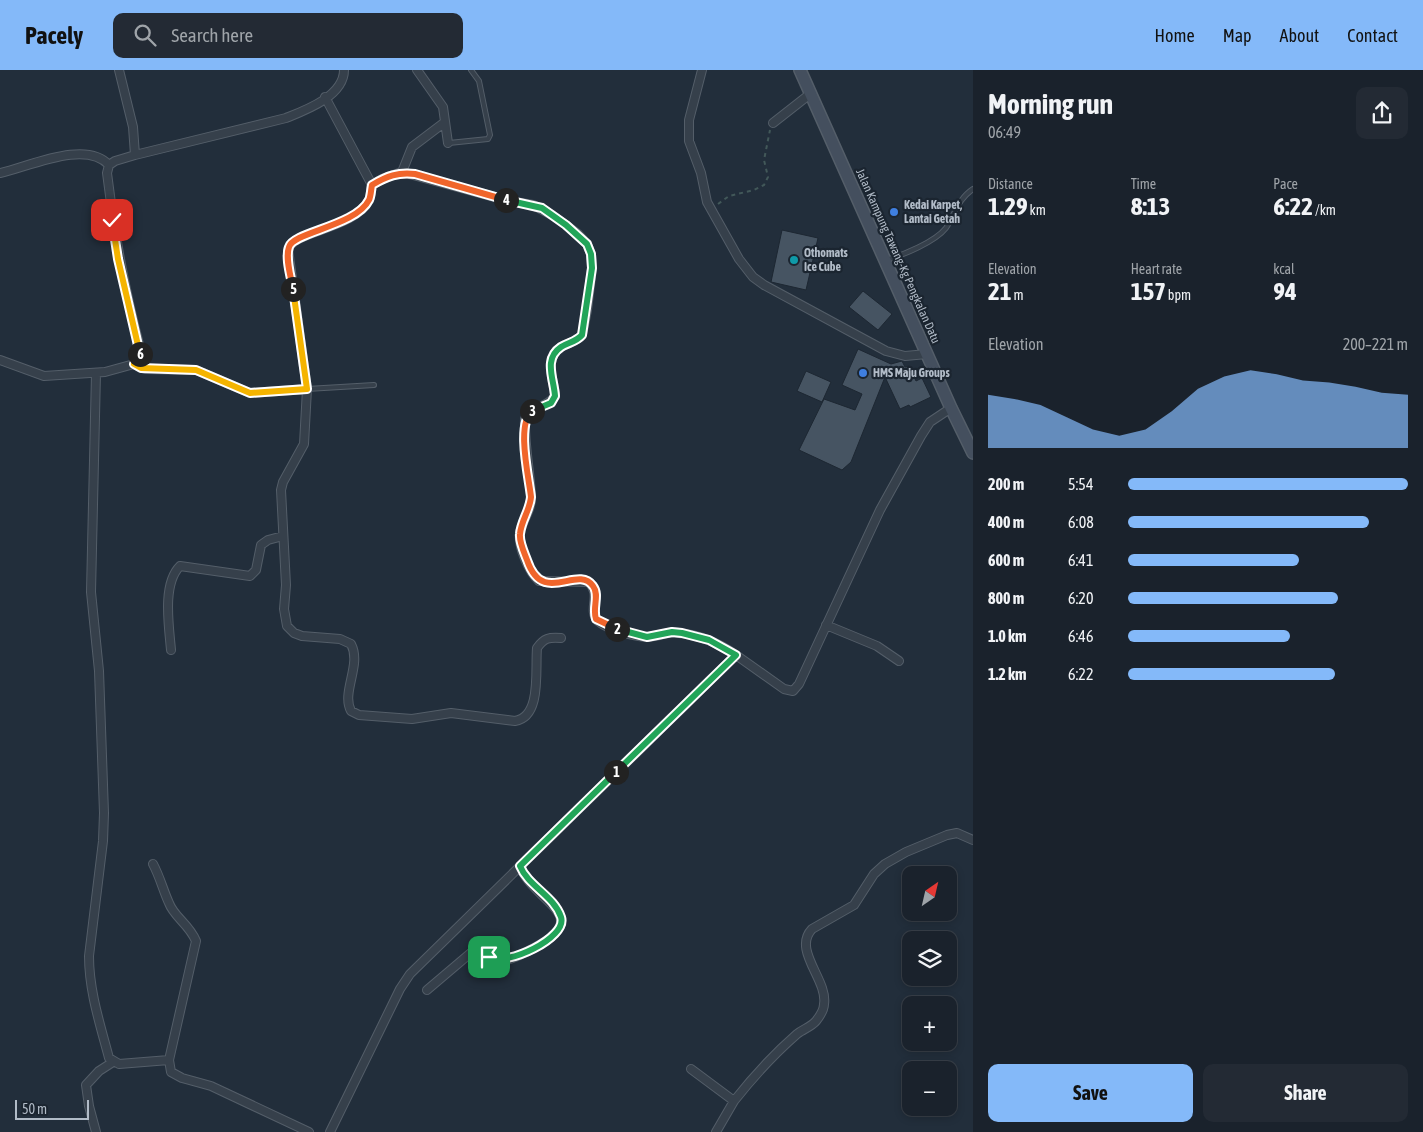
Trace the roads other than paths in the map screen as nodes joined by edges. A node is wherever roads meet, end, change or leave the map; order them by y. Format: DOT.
graph roads {
  1 [pos="119,70"];
  2 [pos="344,70"];
  3 [pos="417,70"];
  4 [pos="471,70"];
  5 [pos="702,70"];
  6 [pos="800,70"];
  7 [pos="810,94"];
  8 [pos="326,97"];
  9 [pos="445,122"];
  10 [pos="773,123"];
  11 [pos="448,144"];
  12 [pos="135,155"];
  13 [pos="109,165"];
  14 [pos="402,172"];
  15 [pos="0,173"];
  16 [pos="372,185"];
  17 [pos="973,189"];
  18 [pos="884,260"];
  19 [pos="927,354"];
  20 [pos="0,360"];
  21 [pos="134,364"];
  22 [pos="96,373"];
  23 [pos="374,385"];
  24 [pos="307,389"];
  25 [pos="951,408"];
  26 [pos="973,453"];
  27 [pos="283,536"];
  28 [pos="826,625"];
  29 [pos="561,638"];
  30 [pos="171,650"];
  31 [pos="736,655"];
  32 [pos="899,661"];
  33 [pos="973,840"];
  34 [pos="153,864"];
  35 [pos="520,866"];
  36 [pos="427,990"];
  37 [pos="169,1060"];
  38 [pos="113,1062"];
  39 [pos="691,1069"];
  40 [pos="734,1101"];
  41 [pos="96,1132"];
  42 [pos="309,1132"];
  43 [pos="330,1132"];
  44 [pos="716,1132"];
  1 -- 12 [label="street"];
  2 -- 8 [label="street"];
  3 -- 9 [label="street"];
  4 -- 11 [label="lane"];
  5 -- 19 [label="street"];
  6 -- 7 [label="street, Jalan Kampung Tawang-Kg Pengkalan Datu"];
  7 -- 10 [label="street"];
  7 -- 18 [label="street, Jalan Kampung Tawang-Kg Pengkalan Datu"];
  8 -- 12 [label="street"];
  8 -- 16 [label="street"];
  9 -- 11 [label="street"];
  9 -- 14 [label="street"];
  12 -- 13 [label="street"];
  13 -- 15 [label="street"];
  13 -- 21 [label="street"];
  14 -- 16 [label="street"];
  14 -- 31 [label="street"];
  16 -- 24 [label="street"];
  17 -- 18 [label="lane"];
  18 -- 19 [label="street, Jalan Kampung Tawang-Kg Pengkalan Datu"];
  19 -- 25 [label="street, Jalan Kampung Tawang-Kg Pengkalan Datu"];
  20 -- 22 [label="street"];
  21 -- 22 [label="street"];
  21 -- 24 [label="street"];
  22 -- 38 [label="street"];
  23 -- 24 [label="lane"];
  24 -- 27 [label="street"];
  25 -- 26 [label="street, Jalan Kampung Tawang-Kg Pengkalan Datu"];
  25 -- 28 [label="street"];
  27 -- 29 [label="street"];
  27 -- 30 [label="street"];
  28 -- 31 [label="street"];
  28 -- 32 [label="street"];
  31 -- 35 [label="street"];
  33 -- 40 [label="street"];
  34 -- 37 [label="street"];
  35 -- 36 [label="street"];
  35 -- 43 [label="street"];
  37 -- 38 [label="street"];
  37 -- 42 [label="street"];
  38 -- 41 [label="street"];
  39 -- 40 [label="street"];
  40 -- 44 [label="street"];
}
